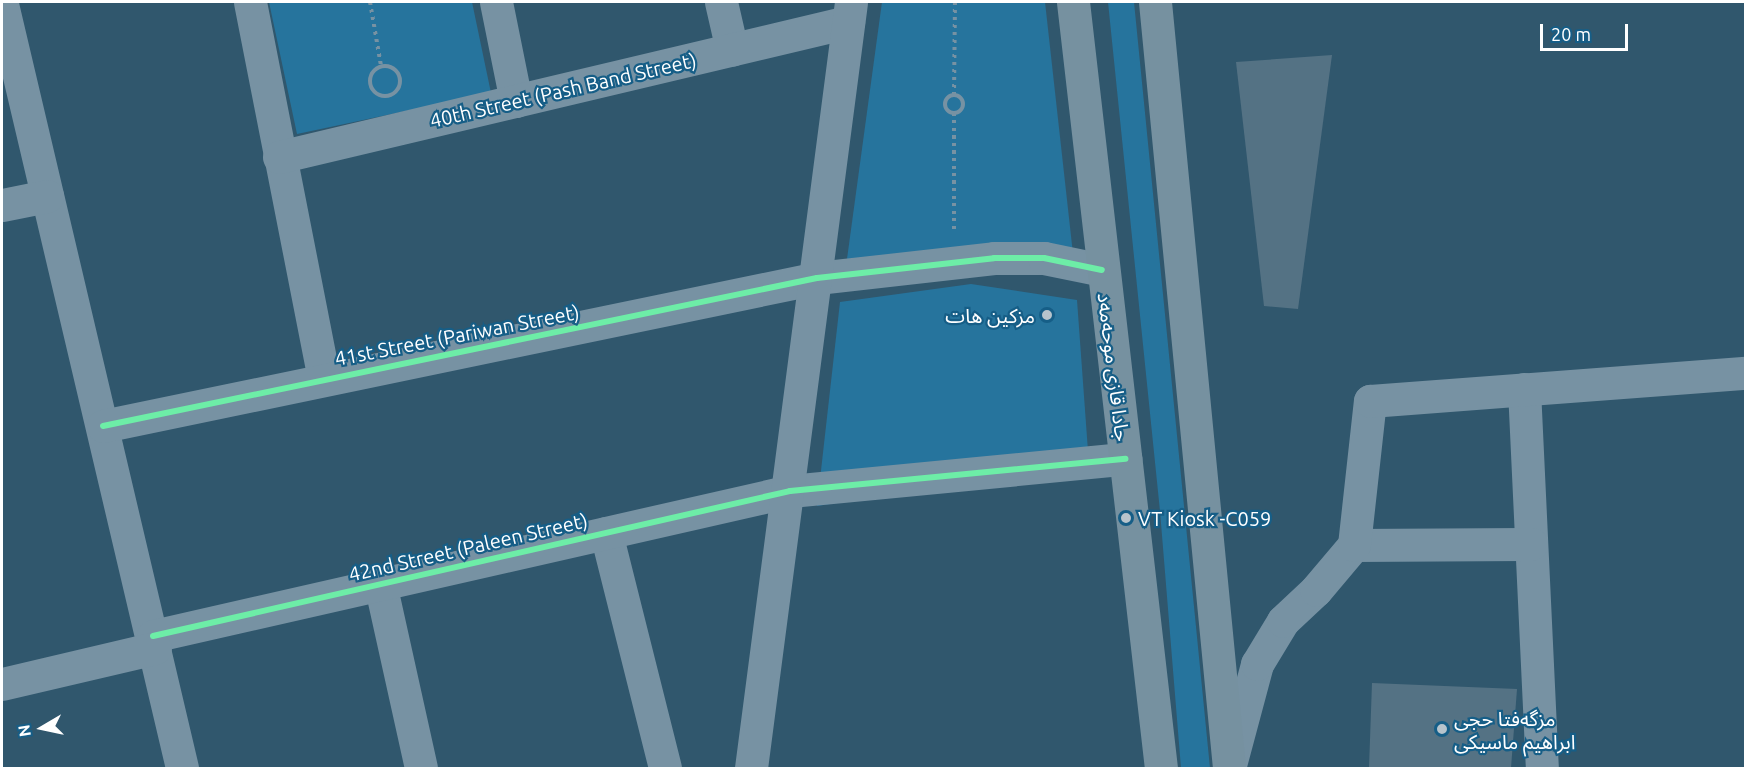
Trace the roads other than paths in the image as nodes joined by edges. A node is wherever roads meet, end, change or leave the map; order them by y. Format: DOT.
graph roads {
  1 [pos="250,2"];
  2 [pos="496,2"];
  3 [pos="721,2"];
  4 [pos="1073,2"];
  5 [pos="1155,2"];
  6 [pos="2,4"];
  7 [pos="849,12"];
  8 [pos="732,50"];
  9 [pos="516,101"];
  10 [pos="279,157"];
  11 [pos="47,196"];
  12 [pos="2,206"];
  13 [pos="1102,270"];
  14 [pos="817,278"];
  15 [pos="1746,373"];
  16 [pos="324,379"];
  17 [pos="1524,389"];
  18 [pos="103,426"];
  19 [pos="1125,459"];
  20 [pos="790,491"];
  21 [pos="606,533"];
  22 [pos="1354,544"];
  23 [pos="1531,544"];
  24 [pos="380,583"];
  25 [pos="154,642"];
  26 [pos="2,684"];
  27 [pos="1159,733"];
  28 [pos="182,768"];
  29 [pos="421,768"];
  30 [pos="665,768"];
  31 [pos="751,768"];
  32 [pos="1148,768"];
  33 [pos="1161,768"];
  34 [pos="1229,768"];
  35 [pos="1542,768"];
  1 -- 10 [label="street"];
  2 -- 9 [label="street"];
  3 -- 8 [label="street"];
  4 -- 13 [label="main road, جادا قازی موحەمەد"];
  5 -- 34 [label="main road"];
  6 -- 11 [label="street"];
  7 -- 8 [label="street, 40th Street (Pash Band Street)"];
  7 -- 14 [label="street"];
  8 -- 9 [label="street, 40th Street (Pash Band Street)"];
  9 -- 10 [label="street, 40th Street (Pash Band Street)"];
  10 -- 16 [label="street"];
  11 -- 12 [label="street"];
  11 -- 18 [label="street"];
  13 -- 14 [label="street, 41st Street (Pariwan Street)"];
  13 -- 19 [label="main road, جادا قازی موحەمەد"];
  14 -- 16 [label="street, 41st Street (Pariwan Street)"];
  14 -- 20 [label="street"];
  15 -- 17 [label="street"];
  16 -- 18 [label="street, 41st Street (Pariwan Street)"];
  17 -- 22 [label="street"];
  17 -- 23 [label="street"];
  18 -- 25 [label="street"];
  19 -- 20 [label="street, 42nd Street (Paleen Street)"];
  19 -- 27 [label="main road, جادا قازی موحەمەد"];
  20 -- 21 [label="street, 42nd Street (Paleen Street)"];
  20 -- 31 [label="street"];
  21 -- 24 [label="street, 42nd Street (Paleen Street)"];
  21 -- 30 [label="street"];
  22 -- 23 [label="street"];
  22 -- 34 [label="street"];
  23 -- 35 [label="street"];
  24 -- 25 [label="street, 42nd Street (Paleen Street)"];
  24 -- 29 [label="street"];
  25 -- 26 [label="street, 42nd Street (Paleen Street)"];
  25 -- 28 [label="street"];
  27 -- 32 [label="street"];
  27 -- 33 [label="main road, جادا قازی موحەمەد"];
}
